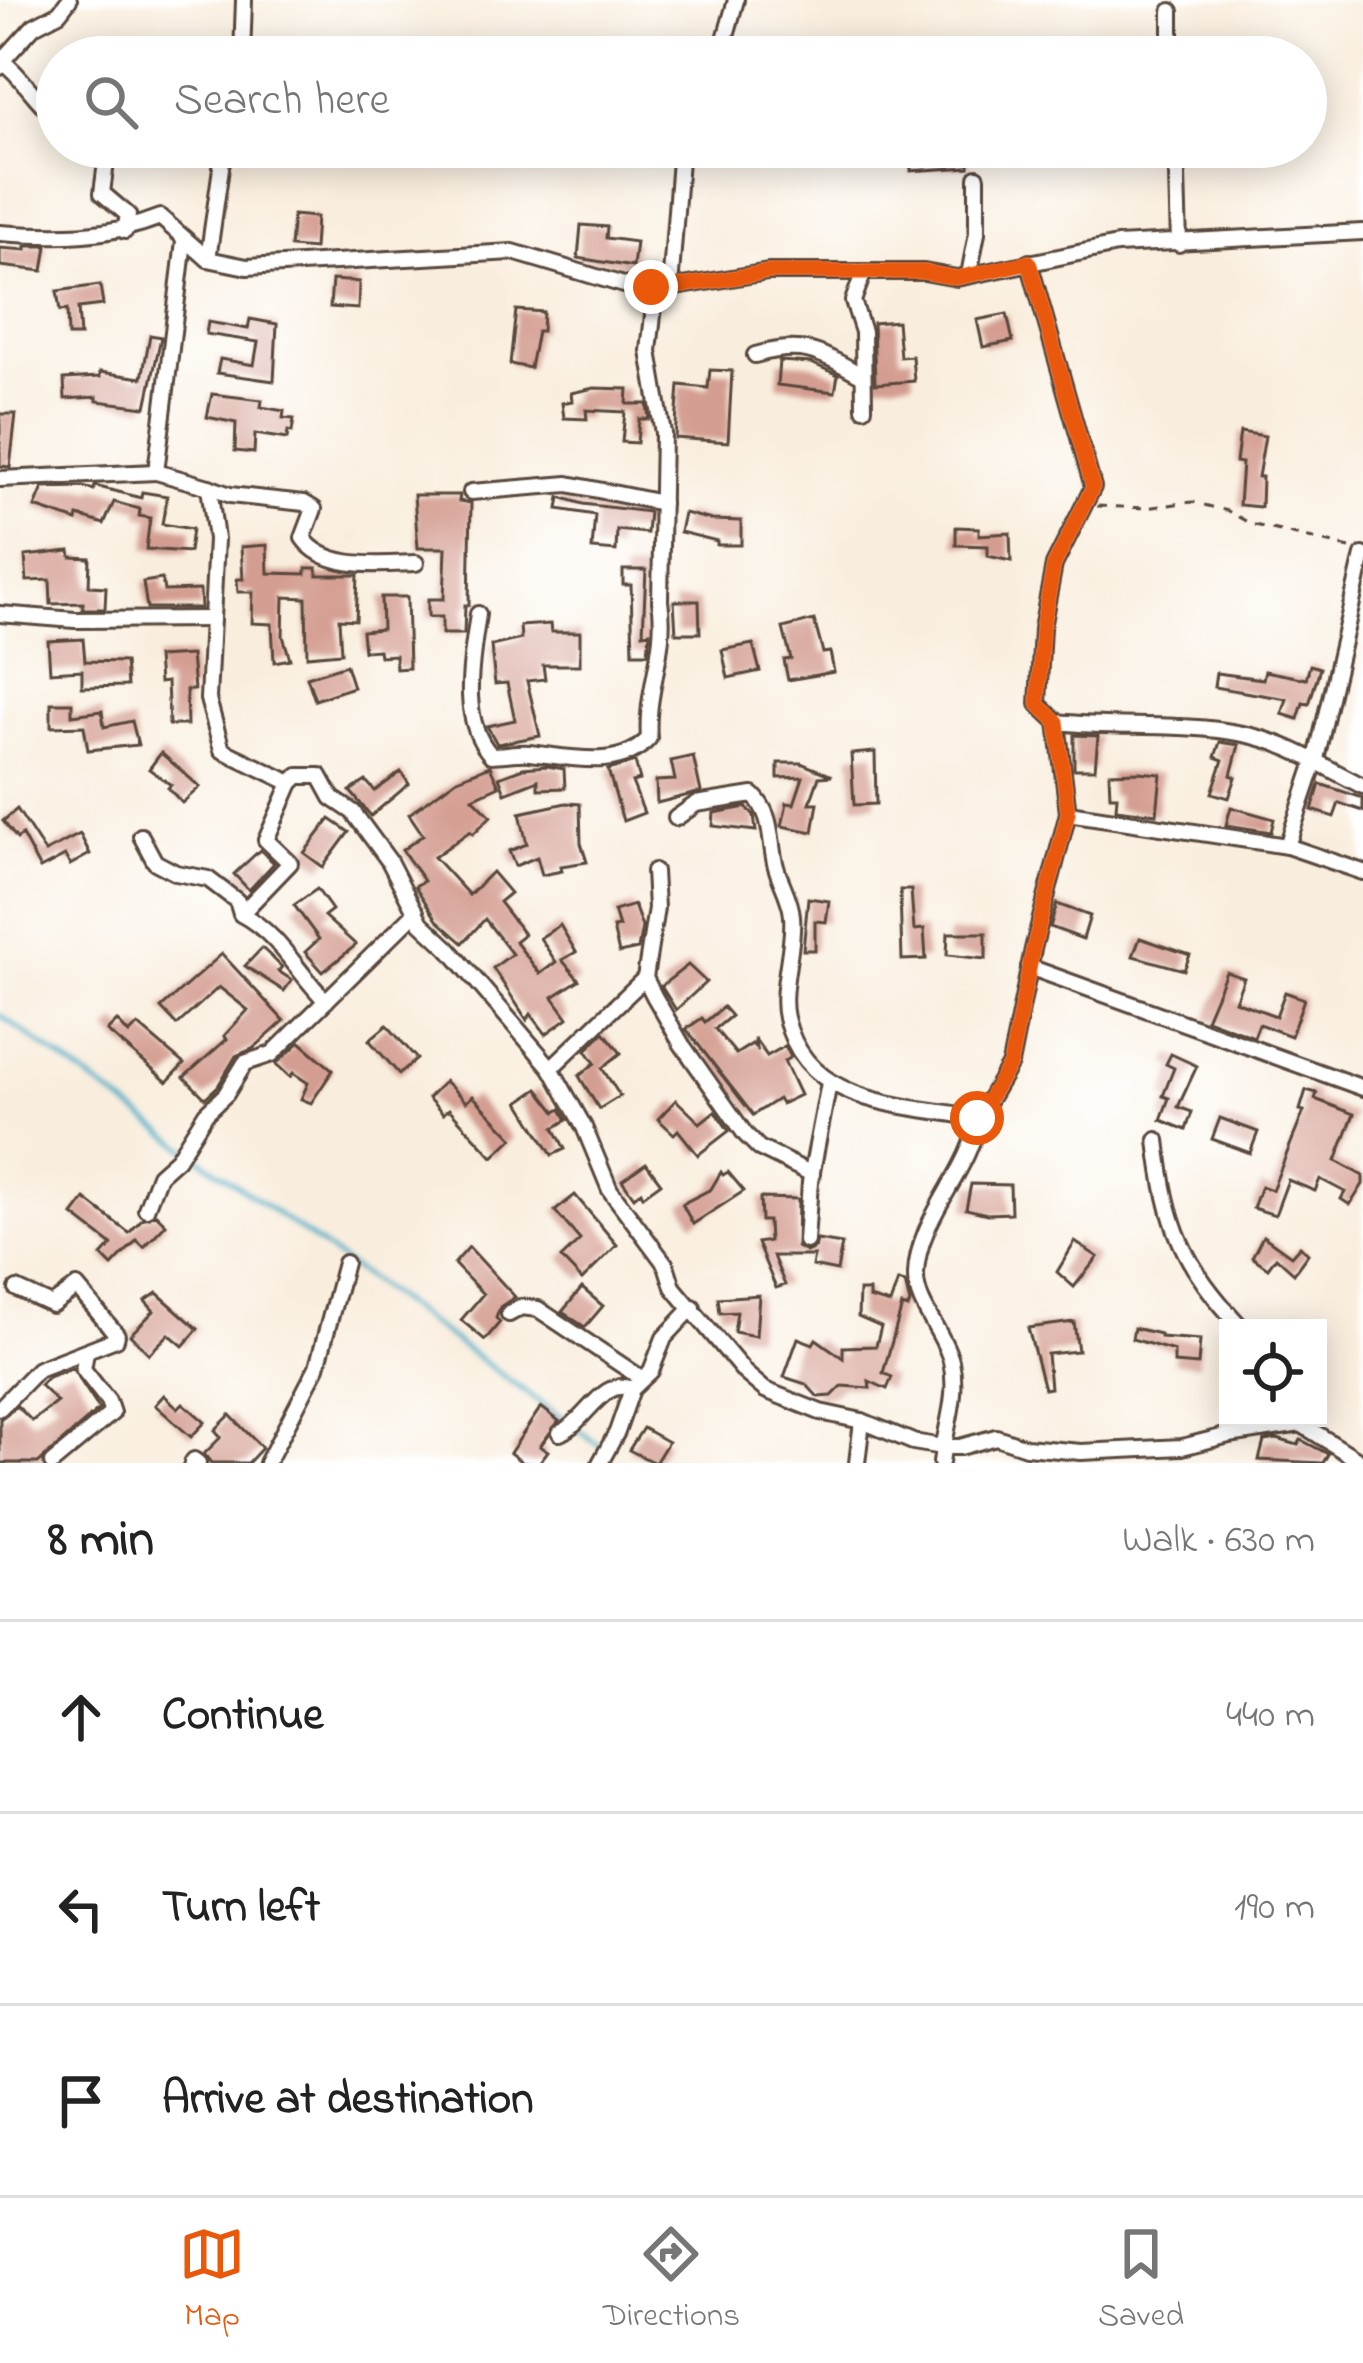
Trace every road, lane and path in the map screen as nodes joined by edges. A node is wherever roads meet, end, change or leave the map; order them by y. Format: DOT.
graph roads {
  1 [pos="69,0"];
  2 [pos="244,0"];
  3 [pos="736,0"];
  4 [pos="1172,11"];
  5 [pos="243,36"];
  6 [pos="726,36"];
  7 [pos="1171,36"];
  8 [pos="1,64"];
  9 [pos="36,97"];
  10 [pos="105,168"];
  11 [pos="221,168"];
  12 [pos="679,168"];
  13 [pos="1180,168"];
  14 [pos="977,176"];
  15 [pos="125,231"];
  16 [pos="1363,232"];
  17 [pos="0,233"];
  18 [pos="184,241"];
  19 [pos="1178,244"];
  20 [pos="208,259"];
  21 [pos="1029,262"];
  22 [pos="863,274"];
  23 [pos="969,275"];
  24 [pos="670,288"];
  25 [pos="656,298"];
  26 [pos="755,355"];
  27 [pos="861,375"];
  28 [pos="864,408"];
  29 [pos="157,472"];
  30 [pos="0,479"];
  31 [pos="209,488"];
  32 [pos="471,492"];
  33 [pos="662,502"];
  34 [pos="1084,506"];
  35 [pos="1363,553"];
  36 [pos="416,563"];
  37 [pos="0,614"];
  38 [pos="478,614"];
  39 [pos="212,619"];
  40 [pos="1355,630"];
  41 [pos="1057,722"];
  42 [pos="1316,758"];
  43 [pos="291,783"];
  44 [pos="1363,786"];
  45 [pos="1068,813"];
  46 [pos="676,818"];
  47 [pos="141,836"];
  48 [pos="1287,846"];
  49 [pos="654,871"];
  50 [pos="1363,872"];
  51 [pos="416,912"];
  52 [pos="242,914"];
  53 [pos="1029,967"];
  54 [pos="645,978"];
  55 [pos="326,1001"];
  56 [pos="551,1068"];
  57 [pos="829,1083"];
  58 [pos="1363,1088"];
  59 [pos="977,1118"];
  60 [pos="1157,1140"];
  61 [pos="812,1174"];
  62 [pos="146,1209"];
  63 [pos="806,1241"];
  64 [pos="345,1263"];
  65 [pos="17,1289"];
  66 [pos="693,1306"];
  67 [pos="509,1314"];
  68 [pos="1234,1319"];
  69 [pos="86,1353"];
  70 [pos="636,1383"];
  71 [pos="0,1408"];
  72 [pos="862,1421"];
  73 [pos="1271,1427"];
  74 [pos="1311,1427"];
  75 [pos="560,1432"];
  76 [pos="942,1455"];
  77 [pos="60,1460"];
  78 [pos="267,1463"];
  79 [pos="600,1463"];
  80 [pos="857,1463"];
  81 [pos="1363,1463"];
  1 -- 8 [label="street"];
  2 -- 5 [label="street"];
  3 -- 6 [label="street"];
  4 -- 7 [label="street"];
  8 -- 9 [label="street"];
  10 -- 15 [label="street"];
  11 -- 20 [label="street"];
  12 -- 24 [label="street"];
  13 -- 19 [label="street"];
  14 -- 23 [label="street"];
  15 -- 17 [label="street"];
  15 -- 18 [label="street"];
  16 -- 19 [label="street"];
  18 -- 20 [label="street"];
  18 -- 29 [label="street"];
  19 -- 21 [label="street"];
  20 -- 25 [label="street"];
  21 -- 23 [label="street"];
  21 -- 34 [label="street"];
  22 -- 23 [label="street"];
  22 -- 24 [label="street"];
  22 -- 27 [label="street"];
  24 -- 25 [label="street"];
  25 -- 33 [label="street"];
  26 -- 27 [label="street"];
  27 -- 28 [label="street"];
  29 -- 30 [label="street"];
  29 -- 31 [label="street"];
  31 -- 36 [label="street"];
  31 -- 39 [label="street"];
  32 -- 33 [label="street"];
  33 -- 38 [label="street"];
  34 -- 35 [label="path"];
  34 -- 41 [label="street"];
  35 -- 40 [label="street"];
  37 -- 39 [label="street"];
  39 -- 43 [label="street"];
  40 -- 42 [label="street"];
  41 -- 42 [label="street"];
  41 -- 45 [label="street"];
  42 -- 44 [label="street"];
  42 -- 48 [label="street"];
  43 -- 51 [label="street"];
  43 -- 52 [label="street"];
  45 -- 48 [label="street"];
  45 -- 53 [label="street"];
  46 -- 57 [label="street"];
  47 -- 52 [label="street"];
  48 -- 50 [label="street"];
  49 -- 54 [label="street"];
  51 -- 55 [label="street"];
  51 -- 56 [label="street"];
  52 -- 55 [label="street"];
  53 -- 58 [label="street"];
  53 -- 59 [label="street"];
  54 -- 56 [label="street"];
  54 -- 61 [label="street"];
  55 -- 62 [label="street"];
  56 -- 66 [label="street"];
  57 -- 59 [label="street"];
  57 -- 61 [label="street"];
  59 -- 76 [label="street"];
  60 -- 68 [label="street"];
  61 -- 63 [label="street"];
  64 -- 78 [label="street"];
  65 -- 69 [label="street"];
  66 -- 70 [label="street"];
  66 -- 72 [label="street"];
  67 -- 70 [label="street"];
  69 -- 71 [label="street"];
  69 -- 77 [label="street"];
  70 -- 75 [label="street"];
  70 -- 79 [label="street"];
  72 -- 76 [label="street"];
  72 -- 80 [label="street"];
  73 -- 76 [label="street"];
  74 -- 81 [label="street"];
}
